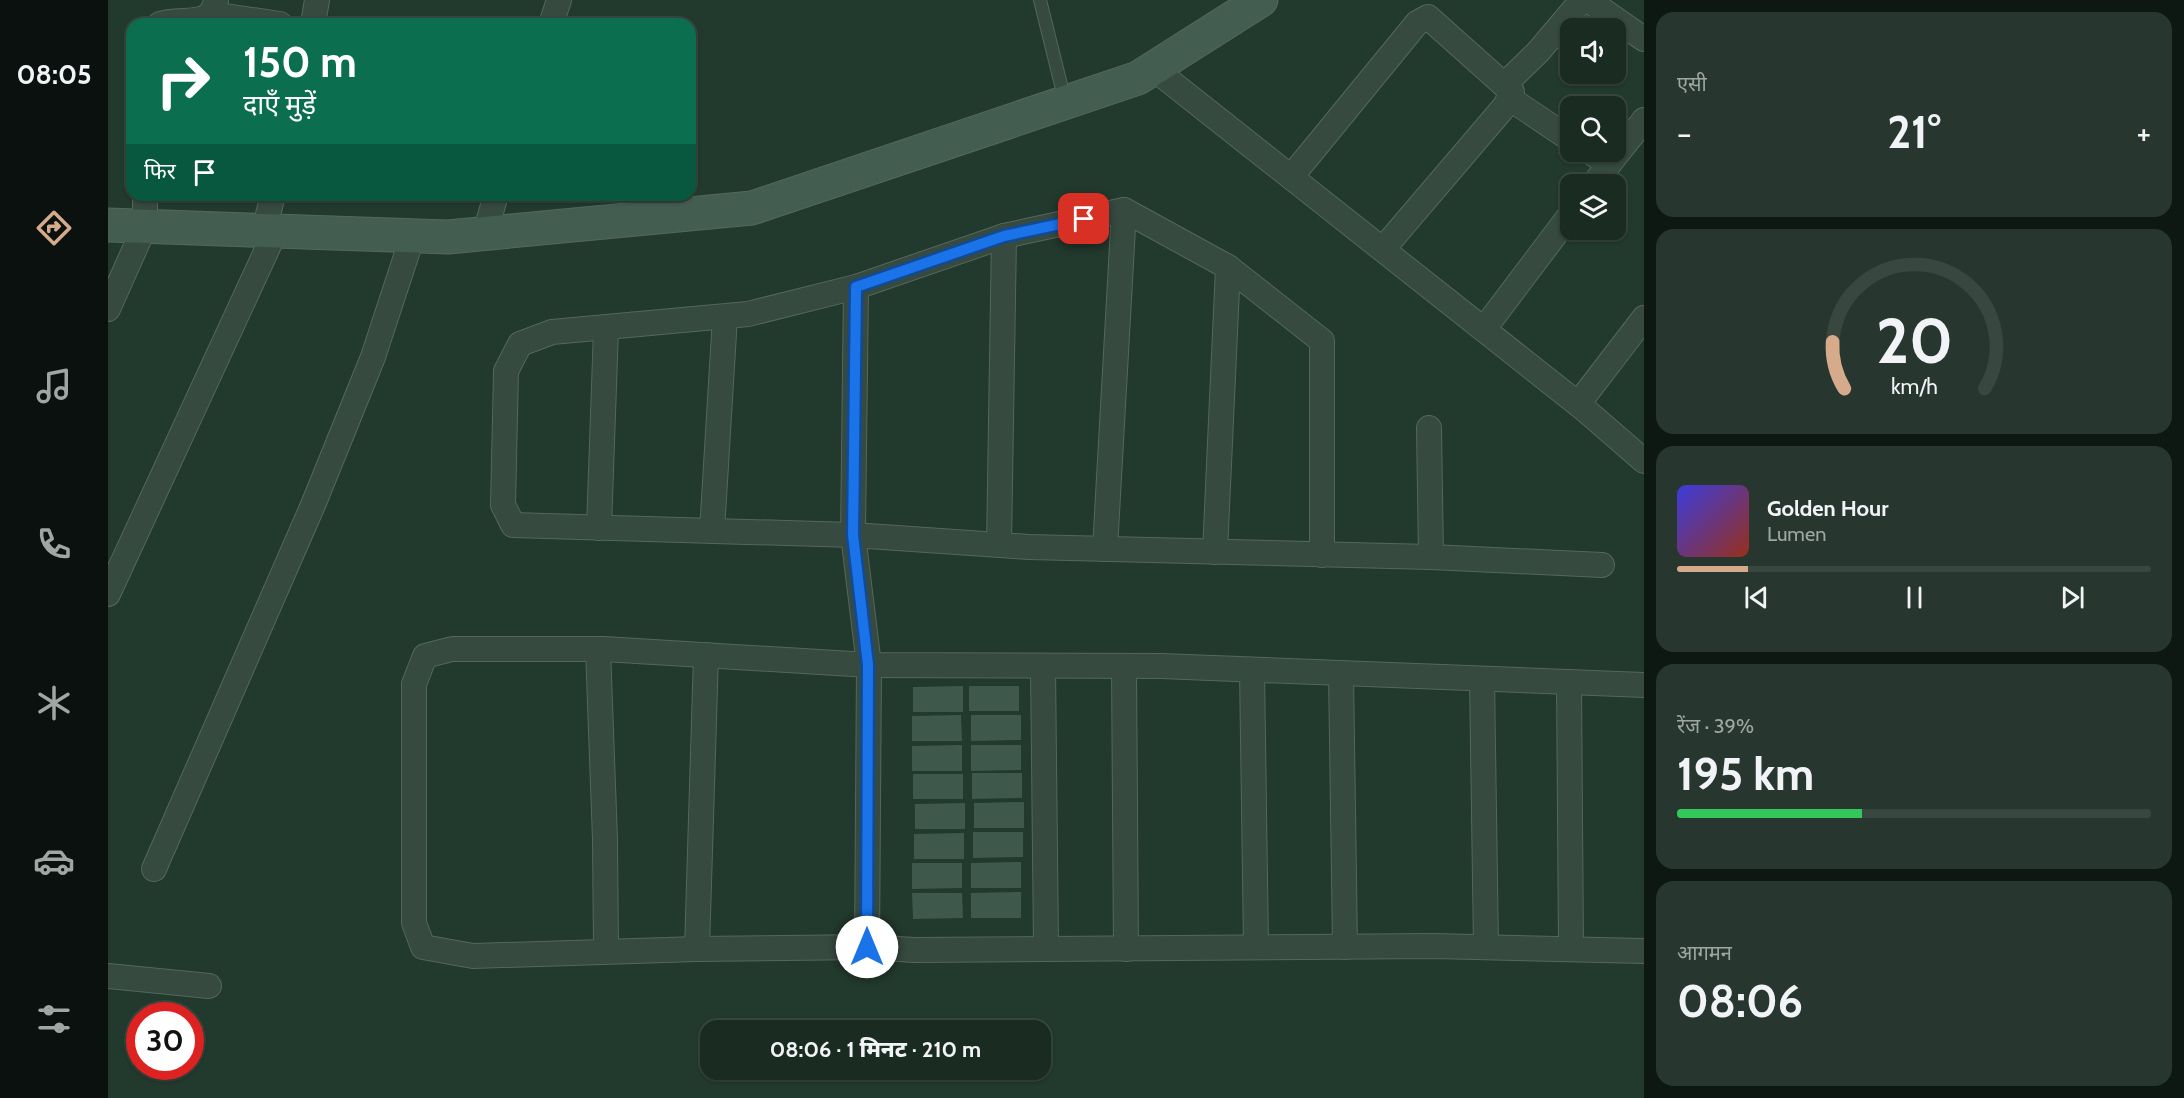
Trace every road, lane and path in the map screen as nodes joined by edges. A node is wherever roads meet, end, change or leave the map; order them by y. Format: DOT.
graph roads {
  1 [pos="317,0"];
  2 [pos="559,0"];
  3 [pos="1040,0"];
  4 [pos="1261,0"];
  5 [pos="1582,0"];
  6 [pos="1588,0"];
  7 [pos="213,7"];
  8 [pos="256,18"];
  9 [pos="315,18"];
  10 [pos="553,18"];
  11 [pos="1644,39"];
  12 [pos="1153,68"];
  13 [pos="1507,91"];
  14 [pos="1065,102"];
  15 [pos="1644,120"];
  16 [pos="1560,131"];
  17 [pos="1626,136"];
  18 [pos="1291,177"];
  19 [pos="272,201"];
  20 [pos="494,201"];
  21 [pos="1124,210"];
  22 [pos="145,211"];
  23 [pos="108,225"];
  24 [pos="1560,228"];
  25 [pos="270,230"];
  26 [pos="485,233"];
  27 [pos="413,235"];
  28 [pos="1004,236"];
  29 [pos="1383,249"];
  30 [pos="1228,267"];
  31 [pos="856,287"];
  32 [pos="108,309"];
  33 [pos="725,317"];
  34 [pos="1644,318"];
  35 [pos="606,329"];
  36 [pos="1484,329"];
  37 [pos="1578,404"];
  38 [pos="1429,428"];
  39 [pos="1644,461"];
  40 [pos="599,528"];
  41 [pos="712,531"];
  42 [pos="853,535"];
  43 [pos="999,545"];
  44 [pos="1105,549"];
  45 [pos="1215,552"];
  46 [pos="1322,555"];
  47 [pos="1431,557"];
  48 [pos="1602,565"];
  49 [pos="108,594"];
  50 [pos="598,650"];
  51 [pos="706,655"];
  52 [pos="868,665"];
  53 [pos="1043,666"];
  54 [pos="1124,666"];
  55 [pos="1252,670"];
  56 [pos="1341,673"];
  57 [pos="1482,680"];
  58 [pos="1569,682"];
  59 [pos="1644,685"];
  60 [pos="154,869"];
  61 [pos="867,947"];
  62 [pos="1046,947"];
  63 [pos="1345,947"];
  64 [pos="1486,947"];
  65 [pos="1256,948"];
  66 [pos="697,949"];
  67 [pos="1126,949"];
  68 [pos="1571,949"];
  69 [pos="606,950"];
  70 [pos="1644,951"];
  71 [pos="108,976"];
  72 [pos="209,986"];
  1 -- 9 [label="street"];
  2 -- 10 [label="street"];
  3 -- 14 [label="lane"];
  4 -- 12 [label="street"];
  5 -- 13 [label="street"];
  6 -- 11 [label="street"];
  7 -- 8 [label="street"];
  12 -- 14 [label="street"];
  12 -- 18 [label="street"];
  13 -- 16 [label="street"];
  13 -- 18 [label="street"];
  13 -- 29 [label="street"];
  14 -- 26 [label="street"];
  15 -- 17 [label="street"];
  18 -- 29 [label="street"];
  19 -- 25 [label="street"];
  20 -- 26 [label="street"];
  21 -- 28 [label="street"];
  21 -- 30 [label="street"];
  21 -- 44 [label="street"];
  22 -- 23 [label="street"];
  22 -- 25 [label="street"];
  22 -- 32 [label="street"];
  24 -- 36 [label="street"];
  25 -- 27 [label="street"];
  25 -- 49 [label="street"];
  26 -- 27 [label="street"];
  27 -- 60 [label="street"];
  28 -- 31 [label="street"];
  28 -- 43 [label="street"];
  29 -- 36 [label="street"];
  30 -- 45 [label="street"];
  30 -- 46 [label="street"];
  31 -- 33 [label="street"];
  31 -- 42 [label="street"];
  33 -- 35 [label="street"];
  33 -- 41 [label="street"];
  34 -- 37 [label="street"];
  35 -- 40 [label="street"];
  35 -- 40 [label="street"];
  36 -- 37 [label="street"];
  37 -- 39 [label="street"];
  38 -- 47 [label="street"];
  40 -- 41 [label="street"];
  41 -- 42 [label="street"];
  42 -- 43 [label="street"];
  42 -- 52 [label="street"];
  43 -- 44 [label="street"];
  44 -- 45 [label="street"];
  45 -- 46 [label="street"];
  46 -- 47 [label="street"];
  47 -- 48 [label="street"];
  50 -- 51 [label="street"];
  50 -- 69 [label="street"];
  50 -- 69 [label="street"];
  51 -- 52 [label="street"];
  51 -- 66 [label="street"];
  52 -- 53 [label="street"];
  52 -- 61 [label="street"];
  53 -- 54 [label="street"];
  53 -- 62 [label="street"];
  54 -- 55 [label="street"];
  54 -- 67 [label="street"];
  55 -- 56 [label="street"];
  55 -- 65 [label="street"];
  56 -- 57 [label="street"];
  56 -- 63 [label="street"];
  57 -- 58 [label="street"];
  57 -- 64 [label="street"];
  58 -- 59 [label="street"];
  58 -- 68 [label="street"];
  61 -- 62 [label="street"];
  61 -- 66 [label="street"];
  62 -- 67 [label="street"];
  63 -- 64 [label="street"];
  63 -- 65 [label="street"];
  64 -- 68 [label="street"];
  65 -- 67 [label="street"];
  66 -- 69 [label="street"];
  68 -- 70 [label="street"];
  71 -- 72 [label="street"];
}
